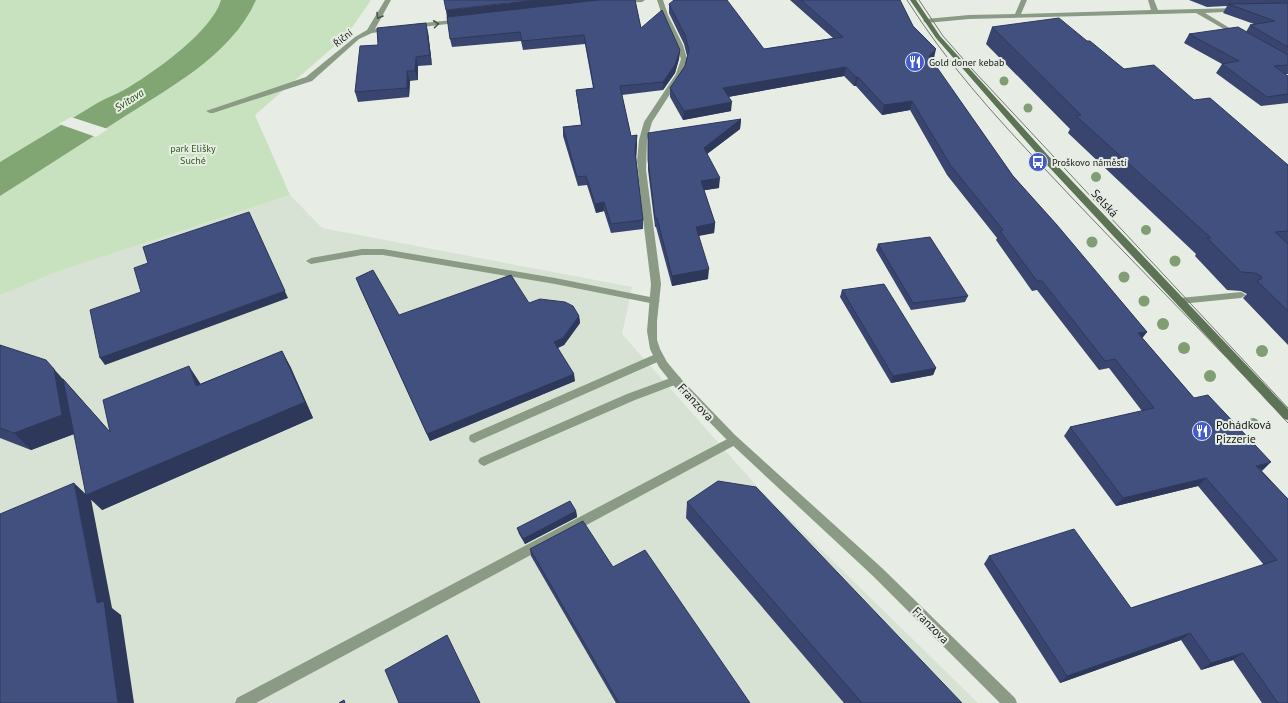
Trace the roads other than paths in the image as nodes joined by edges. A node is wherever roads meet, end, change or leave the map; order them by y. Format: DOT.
graph roads {
  1 [pos="388,0"];
  2 [pos="642,0"];
  3 [pos="660,0"];
  4 [pos="913,0"];
  5 [pos="1024,0"];
  6 [pos="1151,0"];
  7 [pos="612,3"];
  8 [pos="1242,10"];
  9 [pos="1197,11"];
  10 [pos="1155,12"];
  11 [pos="1017,16"];
  12 [pos="471,20"];
  13 [pos="926,21"];
  14 [pos="409,27"];
  15 [pos="401,28"];
  16 [pos="370,31"];
  17 [pos="1242,37"];
  18 [pos="210,111"];
  19 [pos="311,261"];
  20 [pos="1241,295"];
  21 [pos="1180,301"];
  22 [pos="655,302"];
  23 [pos="658,357"];
  24 [pos="676,380"];
  25 [pos="1288,416"];
  26 [pos="474,438"];
  27 [pos="733,441"];
  28 [pos="484,461"];
  29 [pos="242,703"];
  30 [pos="1010,703"];
  1 -- 16 [label="street, one-way"];
  2 -- 7 [label="street"];
  3 -- 22 [label="street, Franzova"];
  4 -- 13 [label="main road, Selská"];
  5 -- 11 [label="street"];
  6 -- 10 [label="street"];
  8 -- 9 [label="street"];
  9 -- 10 [label="street"];
  9 -- 17 [label="street"];
  10 -- 11 [label="street"];
  11 -- 13 [label="street"];
  14 -- 12 [label="street, one-way"];
  13 -- 21 [label="main road, Selská"];
  15 -- 16 [label="street, Říční"];
  16 -- 18 [label="street, Říční"];
  19 -- 22 [label="street"];
  20 -- 21 [label="street"];
  21 -- 25 [label="main road, Selská"];
  22 -- 23 [label="street, Franzova"];
  23 -- 24 [label="street, Franzova"];
  23 -- 26 [label="street"];
  24 -- 27 [label="street, Franzova"];
  24 -- 28 [label="street"];
  27 -- 29 [label="street"];
  27 -- 30 [label="street, Franzova"];
}
